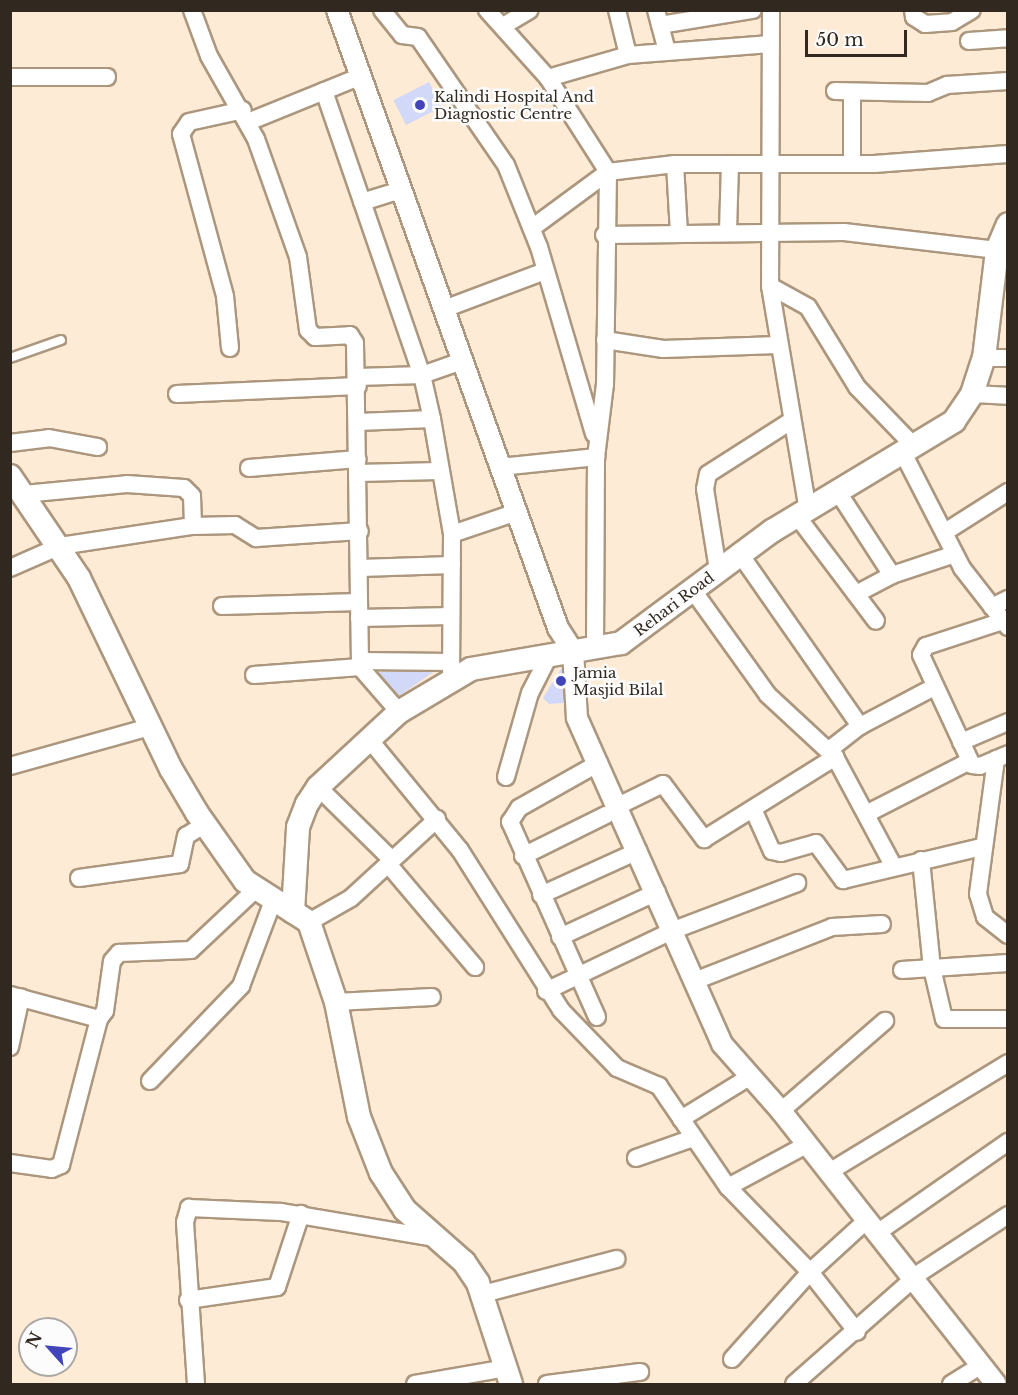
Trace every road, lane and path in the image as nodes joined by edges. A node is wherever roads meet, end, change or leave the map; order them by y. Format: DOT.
graph roads {
  1 [pos="192,10"];
  2 [pos="337,10"];
  3 [pos="382,10"];
  4 [pos="487,10"];
  5 [pos="530,10"];
  6 [pos="617,10"];
  7 [pos="753,10"];
  8 [pos="771,10"];
  9 [pos="913,10"];
  10 [pos="972,10"];
  11 [pos="658,18"];
  12 [pos="503,26"];
  13 [pos="1008,38"];
  14 [pos="969,41"];
  15 [pos="771,44"];
  16 [pos="667,51"];
  17 [pos="628,55"];
  18 [pos="10,76"];
  19 [pos="107,77"];
  20 [pos="359,77"];
  21 [pos="548,78"];
  22 [pos="1008,81"];
  23 [pos="324,92"];
  24 [pos="246,116"];
  25 [pos="1008,154"];
  26 [pos="675,164"];
  27 [pos="730,164"];
  28 [pos="852,164"];
  29 [pos="771,165"];
  30 [pos="608,172"];
  31 [pos="401,190"];
  32 [pos="362,202"];
  33 [pos="1008,224"];
  34 [pos="532,228"];
  35 [pos="728,231"];
  36 [pos="771,231"];
  37 [pos="680,234"];
  38 [pos="604,235"];
  39 [pos="997,250"];
  40 [pos="545,271"];
  41 [pos="770,286"];
  42 [pos="444,309"];
  43 [pos="61,340"];
  44 [pos="605,340"];
  45 [pos="778,345"];
  46 [pos="230,348"];
  47 [pos="10,358"];
  48 [pos="984,358"];
  49 [pos="1008,358"];
  50 [pos="462,361"];
  51 [pos="422,375"];
  52 [pos="357,382"];
  53 [pos="177,394"];
  54 [pos="972,394"];
  55 [pos="1008,396"];
  56 [pos="432,419"];
  57 [pos="791,421"];
  58 [pos="358,422"];
  59 [pos="10,443"];
  60 [pos="98,447"];
  61 [pos="596,449"];
  62 [pos="910,451"];
  63 [pos="358,466"];
  64 [pos="500,467"];
  65 [pos="249,468"];
  66 [pos="439,471"];
  67 [pos="10,476"];
  68 [pos="838,492"];
  69 [pos="1008,492"];
  70 [pos="24,494"];
  71 [pos="517,512"];
  72 [pos="803,513"];
  73 [pos="193,526"];
  74 [pos="360,531"];
  75 [pos="945,532"];
  76 [pos="452,534"];
  77 [pos="60,546"];
  78 [pos="740,554"];
  79 [pos="955,554"];
  80 [pos="452,565"];
  81 [pos="10,568"];
  82 [pos="360,568"];
  83 [pos="718,570"];
  84 [pos="892,575"];
  85 [pos="692,589"];
  86 [pos="856,594"];
  87 [pos="1008,599"];
  88 [pos="222,606"];
  89 [pos="992,607"];
  90 [pos="359,610"];
  91 [pos="451,616"];
  92 [pos="876,621"];
  93 [pos="1005,624"];
  94 [pos="584,649"];
  95 [pos="550,654"];
  96 [pos="360,664"];
  97 [pos="451,670"];
  98 [pos="254,675"];
  99 [pos="934,687"];
  100 [pos="399,712"];
  101 [pos="1008,722"];
  102 [pos="860,726"];
  103 [pos="150,727"];
  104 [pos="369,739"];
  105 [pos="961,742"];
  106 [pos="832,753"];
  107 [pos="1002,757"];
  108 [pos="970,761"];
  109 [pos="599,763"];
  110 [pos="10,766"];
  111 [pos="506,777"];
  112 [pos="318,787"];
  113 [pos="753,809"];
  114 [pos="612,811"];
  115 [pos="868,813"];
  116 [pos="437,819"];
  117 [pos="205,824"];
  118 [pos="982,847"];
  119 [pos="639,851"];
  120 [pos="523,856"];
  121 [pos="921,860"];
  122 [pos="390,862"];
  123 [pos="894,867"];
  124 [pos="79,878"];
  125 [pos="797,883"];
  126 [pos="657,892"];
  127 [pos="264,895"];
  128 [pos="541,895"];
  129 [pos="301,917"];
  130 [pos="882,924"];
  131 [pos="674,930"];
  132 [pos="1008,934"];
  133 [pos="560,938"];
  134 [pos="1008,963"];
  135 [pos="475,967"];
  136 [pos="932,968"];
  137 [pos="902,970"];
  138 [pos="578,976"];
  139 [pos="697,980"];
  140 [pos="546,991"];
  141 [pos="16,996"];
  142 [pos="432,997"];
  143 [pos="336,1002"];
  144 [pos="597,1017"];
  145 [pos="99,1019"];
  146 [pos="1008,1019"];
  147 [pos="885,1022"];
  148 [pos="10,1047"];
  149 [pos="1008,1063"];
  150 [pos="751,1076"];
  151 [pos="150,1081"];
  152 [pos="781,1111"];
  153 [pos="681,1119"];
  154 [pos="693,1138"];
  155 [pos="1008,1142"];
  156 [pos="807,1144"];
  157 [pos="636,1158"];
  158 [pos="10,1162"];
  159 [pos="829,1172"];
  160 [pos="728,1187"];
  161 [pos="301,1214"];
  162 [pos="1008,1215"];
  163 [pos="880,1226"];
  164 [pos="435,1238"];
  165 [pos="616,1259"];
  166 [pos="810,1272"];
  167 [pos="921,1272"];
  168 [pos="483,1294"];
  169 [pos="189,1300"];
  170 [pos="857,1332"];
  171 [pos="732,1359"];
  172 [pos="981,1365"];
  173 [pos="640,1372"];
  174 [pos="508,1376"];
  175 [pos="196,1384"];
  176 [pos="415,1384"];
  177 [pos="548,1384"];
  178 [pos="794,1384"];
  179 [pos="951,1384"];
  180 [pos="996,1384"];
  1 -- 24 [label="street"];
  2 -- 20 [label="street"];
  3 -- 34 [label="street"];
  4 -- 12 [label="street"];
  5 -- 12 [label="street"];
  6 -- 17 [label="street"];
  7 -- 11 [label="street"];
  8 -- 15 [label="street"];
  9 -- 10 [label="street"];
  11 -- 16 [label="street"];
  12 -- 21 [label="street"];
  13 -- 14 [label="street"];
  15 -- 16 [label="street"];
  15 -- 29 [label="street"];
  16 -- 17 [label="street"];
  17 -- 21 [label="street"];
  18 -- 19 [label="street"];
  20 -- 23 [label="street"];
  20 -- 31 [label="street"];
  21 -- 30 [label="street"];
  22 -- 28 [label="street"];
  23 -- 24 [label="street"];
  23 -- 32 [label="street"];
  24 -- 46 [label="street"];
  24 -- 52 [label="street"];
  25 -- 28 [label="street"];
  26 -- 27 [label="street"];
  26 -- 30 [label="street"];
  26 -- 37 [label="street"];
  27 -- 29 [label="street"];
  27 -- 35 [label="street"];
  28 -- 29 [label="street"];
  29 -- 36 [label="street"];
  30 -- 34 [label="street"];
  30 -- 38 [label="street"];
  31 -- 32 [label="street"];
  31 -- 42 [label="street"];
  32 -- 51 [label="street"];
  33 -- 39 [label="main road, Rehari Road"];
  34 -- 40 [label="street"];
  35 -- 36 [label="street"];
  35 -- 37 [label="street"];
  36 -- 39 [label="street"];
  36 -- 41 [label="street"];
  37 -- 38 [label="street"];
  38 -- 44 [label="street"];
  39 -- 48 [label="main road, Rehari Road"];
  40 -- 42 [label="street"];
  40 -- 61 [label="street"];
  41 -- 45 [label="street"];
  41 -- 62 [label="street"];
  42 -- 50 [label="street"];
  43 -- 47 [label="lane"];
  44 -- 45 [label="street"];
  44 -- 61 [label="street"];
  45 -- 57 [label="street"];
  48 -- 49 [label="street"];
  48 -- 54 [label="main road, Rehari Road"];
  50 -- 51 [label="street"];
  50 -- 64 [label="street"];
  51 -- 52 [label="street"];
  51 -- 56 [label="street"];
  52 -- 53 [label="street"];
  52 -- 58 [label="street"];
  54 -- 55 [label="street"];
  54 -- 62 [label="main road, Rehari Road"];
  56 -- 58 [label="street"];
  56 -- 66 [label="street"];
  57 -- 72 [label="street"];
  57 -- 83 [label="street"];
  58 -- 63 [label="street"];
  59 -- 60 [label="street"];
  61 -- 64 [label="street"];
  61 -- 94 [label="street"];
  62 -- 68 [label="main road, Rehari Road"];
  62 -- 75 [label="street"];
  63 -- 65 [label="street"];
  63 -- 66 [label="street"];
  63 -- 74 [label="street"];
  64 -- 71 [label="street"];
  66 -- 76 [label="street"];
  67 -- 70 [label="main road"];
  68 -- 72 [label="main road, Rehari Road"];
  68 -- 84 [label="street"];
  69 -- 75 [label="street"];
  70 -- 73 [label="street"];
  70 -- 77 [label="main road"];
  71 -- 76 [label="street"];
  71 -- 94 [label="street"];
  72 -- 78 [label="main road, Rehari Road"];
  72 -- 86 [label="street"];
  73 -- 74 [label="street"];
  73 -- 77 [label="street"];
  74 -- 82 [label="street"];
  75 -- 79 [label="street"];
  76 -- 80 [label="street"];
  77 -- 81 [label="street"];
  77 -- 103 [label="main road"];
  78 -- 83 [label="main road, Rehari Road"];
  78 -- 102 [label="street"];
  79 -- 84 [label="street"];
  79 -- 89 [label="street"];
  80 -- 82 [label="street"];
  80 -- 91 [label="street"];
  82 -- 90 [label="street"];
  83 -- 85 [label="main road, Rehari Road"];
  84 -- 86 [label="street"];
  85 -- 94 [label="main road, Rehari Road"];
  85 -- 106 [label="street"];
  86 -- 92 [label="street"];
  87 -- 89 [label="street"];
  88 -- 90 [label="street"];
  89 -- 93 [label="street"];
  90 -- 91 [label="street"];
  90 -- 96 [label="street"];
  91 -- 97 [label="street"];
  93 -- 99 [label="street"];
  94 -- 95 [label="main road, Rehari Road"];
  94 -- 109 [label="street"];
  95 -- 97 [label="main road, Rehari Road"];
  95 -- 111 [label="street"];
  96 -- 97 [label="street"];
  96 -- 98 [label="street"];
  96 -- 100 [label="street"];
  97 -- 100 [label="main road, Rehari Road"];
  99 -- 102 [label="street"];
  99 -- 105 [label="street"];
  100 -- 104 [label="main road, Rehari Road"];
  101 -- 105 [label="street"];
  102 -- 106 [label="street"];
  103 -- 110 [label="street"];
  103 -- 117 [label="main road"];
  104 -- 112 [label="main road, Rehari Road"];
  104 -- 116 [label="street"];
  105 -- 108 [label="street"];
  106 -- 113 [label="street"];
  106 -- 115 [label="street"];
  107 -- 108 [label="street"];
  107 -- 118 [label="street"];
  108 -- 115 [label="street"];
  109 -- 114 [label="street"];
  109 -- 120 [label="street"];
  112 -- 122 [label="street"];
  112 -- 129 [label="main road, Rehari Road"];
  113 -- 114 [label="street"];
  113 -- 123 [label="street"];
  114 -- 119 [label="street"];
  114 -- 120 [label="street"];
  115 -- 123 [label="street"];
  116 -- 122 [label="street"];
  116 -- 140 [label="street"];
  117 -- 124 [label="street"];
  117 -- 127 [label="main road"];
  118 -- 121 [label="street"];
  118 -- 132 [label="street"];
  119 -- 126 [label="street"];
  119 -- 128 [label="street"];
  120 -- 128 [label="street"];
  121 -- 123 [label="street"];
  121 -- 136 [label="street"];
  122 -- 129 [label="street"];
  122 -- 135 [label="street"];
  125 -- 131 [label="street"];
  126 -- 131 [label="street"];
  126 -- 133 [label="street"];
  127 -- 129 [label="main road"];
  127 -- 145 [label="street"];
  127 -- 151 [label="street"];
  128 -- 133 [label="street"];
  129 -- 143 [label="main road"];
  130 -- 139 [label="street"];
  131 -- 138 [label="street"];
  131 -- 139 [label="street"];
  133 -- 138 [label="street"];
  134 -- 136 [label="street"];
  136 -- 137 [label="street"];
  136 -- 146 [label="street"];
  138 -- 140 [label="street"];
  138 -- 144 [label="street"];
  139 -- 150 [label="street"];
  140 -- 153 [label="street"];
  141 -- 145 [label="street"];
  141 -- 148 [label="street"];
  142 -- 143 [label="street"];
  143 -- 164 [label="main road"];
  145 -- 158 [label="street"];
  147 -- 152 [label="street"];
  149 -- 159 [label="street"];
  150 -- 152 [label="street"];
  150 -- 153 [label="street"];
  152 -- 156 [label="street"];
  153 -- 154 [label="street"];
  154 -- 157 [label="street"];
  154 -- 160 [label="street"];
  155 -- 163 [label="street"];
  156 -- 159 [label="street"];
  156 -- 160 [label="street"];
  159 -- 163 [label="street"];
  160 -- 166 [label="street"];
  161 -- 164 [label="street"];
  161 -- 169 [label="street"];
  161 -- 169 [label="street"];
  162 -- 167 [label="street"];
  163 -- 166 [label="street"];
  163 -- 167 [label="street"];
  164 -- 168 [label="main road"];
  165 -- 168 [label="street"];
  166 -- 170 [label="street"];
  166 -- 171 [label="street"];
  167 -- 170 [label="street"];
  167 -- 172 [label="street"];
  168 -- 174 [label="main road"];
  169 -- 175 [label="street"];
  170 -- 178 [label="street"];
  172 -- 179 [label="street"];
  172 -- 180 [label="street"];
  173 -- 177 [label="street"];
  174 -- 176 [label="street"];
}
